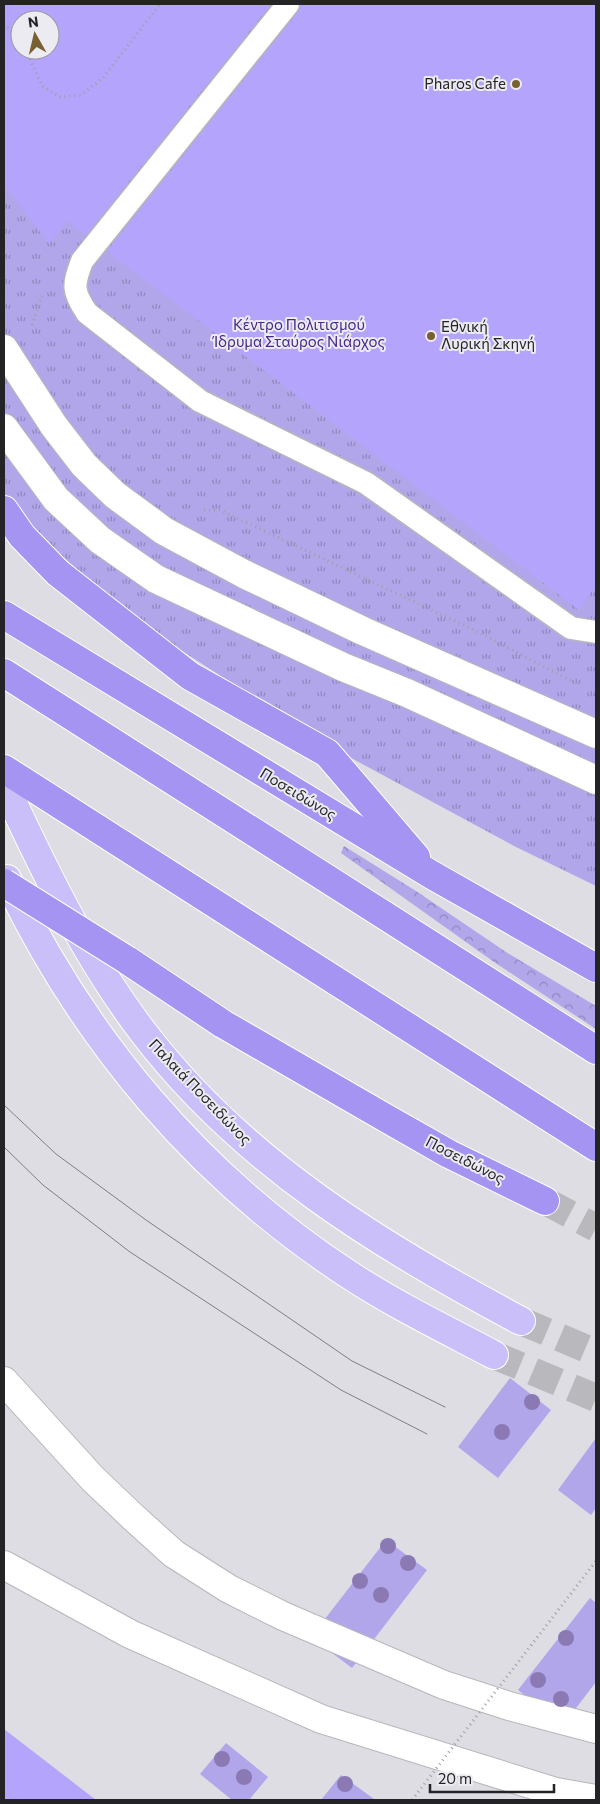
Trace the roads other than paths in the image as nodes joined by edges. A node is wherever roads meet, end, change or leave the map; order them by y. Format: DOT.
graph roads {
  1 [pos="288,4"];
  2 [pos="4,349"];
  3 [pos="4,428"];
  4 [pos="4,510"];
  5 [pos="4,615"];
  6 [pos="596,632"];
  7 [pos="4,672"];
  8 [pos="596,734"];
  9 [pos="4,769"];
  10 [pos="596,780"];
  11 [pos="4,784"];
  12 [pos="4,873"];
  13 [pos="432,876"];
  14 [pos="4,883"];
  15 [pos="596,968"];
  16 [pos="596,1050"];
  17 [pos="596,1147"];
  18 [pos="544,1201"];
  19 [pos="521,1321"];
  20 [pos="494,1355"];
  21 [pos="4,1381"];
  22 [pos="4,1565"];
  23 [pos="589,1724"];
  24 [pos="596,1799"];
  1 -- 6 [label="lane"];
  2 -- 8 [label="street"];
  3 -- 10 [label="street"];
  4 -- 13 [label="highway"];
  5 -- 13 [label="highway, Ποσειδώνος"];
  7 -- 16 [label="highway"];
  9 -- 17 [label="highway"];
  11 -- 19 [label="main road, Παλαιά Ποσειδώνος"];
  12 -- 20 [label="main road"];
  13 -- 15 [label="highway, Ποσειδώνος"];
  14 -- 18 [label="highway, Ποσειδώνος, bridge"];
  21 -- 23 [label="street"];
  22 -- 24 [label="street"];
}
